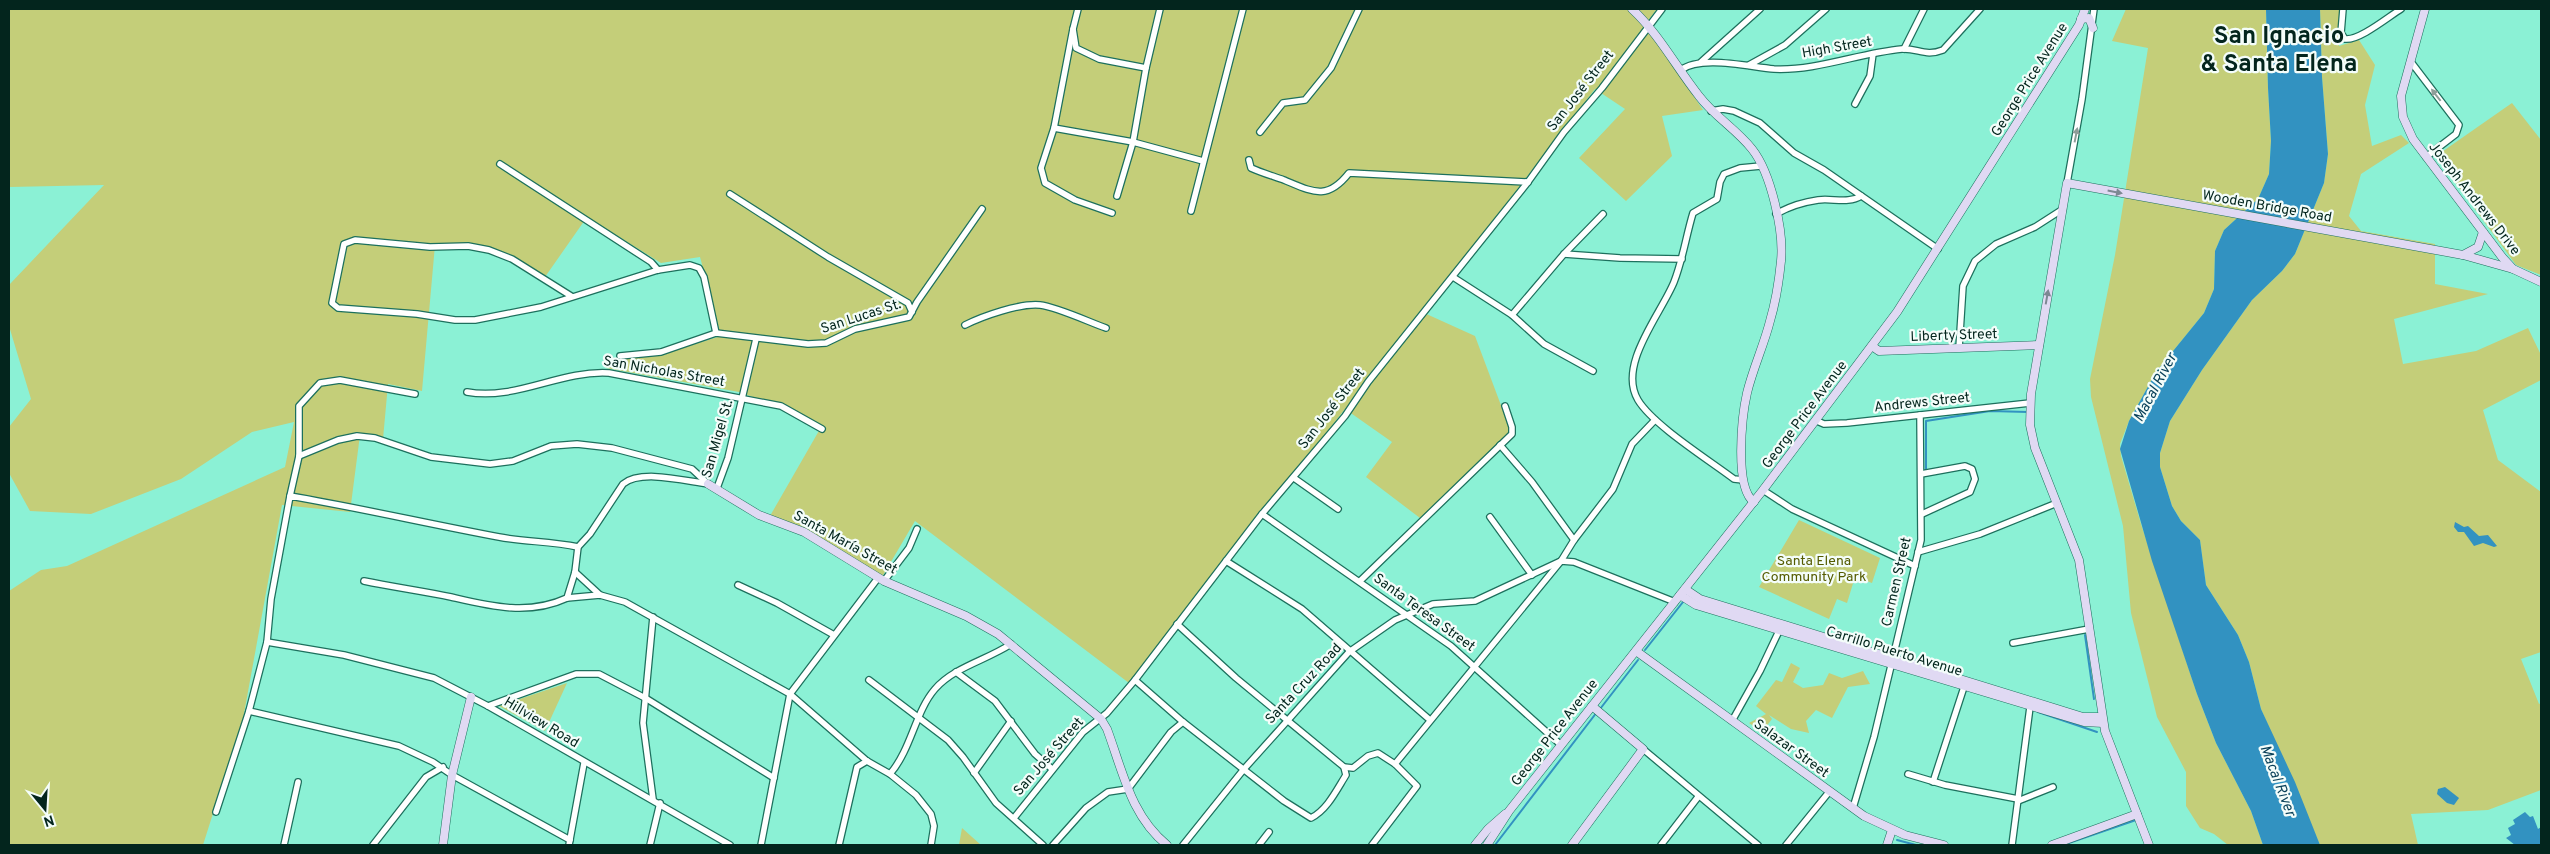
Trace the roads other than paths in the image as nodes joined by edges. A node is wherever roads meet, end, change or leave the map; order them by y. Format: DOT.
graph roads {
  1 [pos="1078,9"];
  2 [pos="1160,9"];
  3 [pos="1243,9"];
  4 [pos="1359,9"];
  5 [pos="1632,9"];
  6 [pos="1662,9"];
  7 [pos="1760,9"];
  8 [pos="1826,9"];
  9 [pos="1924,9"];
  10 [pos="1980,9"];
  11 [pos="2085,9"];
  12 [pos="2094,9"];
  13 [pos="2343,9"];
  14 [pos="2401,9"];
  15 [pos="2425,9"];
  16 [pos="2081,19"];
  17 [pos="1648,25"];
  18 [pos="2093,28"];
  19 [pos="1073,30"];
  20 [pos="1904,49"];
  21 [pos="1873,54"];
  22 [pos="1702,62"];
  23 [pos="2411,62"];
  24 [pos="1747,66"];
  25 [pos="1146,68"];
  26 [pos="1680,70"];
  27 [pos="1855,104"];
  28 [pos="1712,111"];
  29 [pos="1054,128"];
  30 [pos="1260,132"];
  31 [pos="1133,142"];
  32 [pos="2426,157"];
  33 [pos="1249,160"];
  34 [pos="1203,161"];
  35 [pos="500,164"];
  36 [pos="1762,166"];
  37 [pos="1528,182"];
  38 [pos="2067,183"];
  39 [pos="730,194"];
  40 [pos="1117,196"];
  41 [pos="1861,196"];
  42 [pos="982,209"];
  43 [pos="2063,209"];
  44 [pos="1191,211"];
  45 [pos="1112,213"];
  46 [pos="1603,214"];
  47 [pos="1776,214"];
  48 [pos="2483,232"];
  49 [pos="1938,249"];
  50 [pos="1564,254"];
  51 [pos="2464,255"];
  52 [pos="1682,259"];
  53 [pos="2513,269"];
  54 [pos="658,270"];
  55 [pos="1453,277"];
  56 [pos="2541,281"];
  57 [pos="571,296"];
  58 [pos="912,312"];
  59 [pos="1512,315"];
  60 [pos="965,325"];
  61 [pos="1106,328"];
  62 [pos="716,333"];
  63 [pos="756,338"];
  64 [pos="1872,346"];
  65 [pos="2039,346"];
  66 [pos="1959,348"];
  67 [pos="620,356"];
  68 [pos="1593,371"];
  69 [pos="467,392"];
  70 [pos="414,394"];
  71 [pos="743,399"];
  72 [pos="2030,403"];
  73 [pos="1505,406"];
  74 [pos="1920,415"];
  75 [pos="1655,420"];
  76 [pos="1817,421"];
  77 [pos="822,429"];
  78 [pos="1500,445"];
  79 [pos="299,456"];
  80 [pos="1921,474"];
  81 [pos="1294,478"];
  82 [pos="1743,480"];
  83 [pos="708,484"];
  84 [pos="717,488"];
  85 [pos="1763,490"];
  86 [pos="290,496"];
  87 [pos="1754,502"];
  88 [pos="2058,504"];
  89 [pos="1338,509"];
  90 [pos="1262,514"];
  91 [pos="1922,514"];
  92 [pos="1490,518"];
  93 [pos="917,529"];
  94 [pos="1574,540"];
  95 [pos="578,547"];
  96 [pos="1918,552"];
  97 [pos="1226,561"];
  98 [pos="1561,561"];
  99 [pos="1915,566"];
  100 [pos="575,572"];
  101 [pos="1532,575"];
  102 [pos="881,579"];
  103 [pos="364,581"];
  104 [pos="1360,581"];
  105 [pos="738,585"];
  106 [pos="600,595"];
  107 [pos="1680,595"];
  108 [pos="566,598"];
  109 [pos="1406,615"];
  110 [pos="653,617"];
  111 [pos="1177,624"];
  112 [pos="2088,629"];
  113 [pos="1779,631"];
  114 [pos="834,635"];
  115 [pos="267,642"];
  116 [pos="2013,643"];
  117 [pos="1011,644"];
  118 [pos="1636,651"];
  119 [pos="1350,652"];
  120 [pos="1891,662"];
  121 [pos="1476,667"];
  122 [pos="956,672"];
  123 [pos="869,680"];
  124 [pos="1135,680"];
  125 [pos="1964,687"];
  126 [pos="790,694"];
  127 [pos="471,697"];
  128 [pos="647,699"];
  129 [pos="488,706"];
  130 [pos="1592,706"];
  131 [pos="2030,707"];
  132 [pos="248,712"];
  133 [pos="920,718"];
  134 [pos="1101,719"];
  135 [pos="1430,720"];
  136 [pos="2102,720"];
  137 [pos="1011,721"];
  138 [pos="1286,721"];
  139 [pos="1732,721"];
  140 [pos="1183,722"];
  141 [pos="1561,745"];
  142 [pos="1643,749"];
  143 [pos="867,761"];
  144 [pos="584,763"];
  145 [pos="1395,764"];
  146 [pos="443,767"];
  147 [pos="1344,767"];
  148 [pos="1352,768"];
  149 [pos="1052,769"];
  150 [pos="1244,769"];
  151 [pos="974,773"];
  152 [pos="890,774"];
  153 [pos="1908,774"];
  154 [pos="452,775"];
  155 [pos="1346,775"];
  156 [pos="774,778"];
  157 [pos="298,782"];
  158 [pos="1933,782"];
  159 [pos="2053,787"];
  160 [pos="1128,789"];
  161 [pos="1829,792"];
  162 [pos="1698,797"];
  163 [pos="653,799"];
  164 [pos="2018,800"];
  165 [pos="660,803"];
  166 [pos="1853,808"];
  167 [pos="1509,811"];
  168 [pos="216,812"];
  169 [pos="2137,814"];
  170 [pos="1014,818"];
  171 [pos="1892,830"];
  172 [pos="1269,832"];
  173 [pos="570,842"];
  174 [pos="1754,844"];
  175 [pos="284,845"];
  176 [pos="373,845"];
  177 [pos="444,845"];
  178 [pos="650,845"];
  179 [pos="730,845"];
  180 [pos="761,845"];
  181 [pos="839,845"];
  182 [pos="931,845"];
  183 [pos="1043,845"];
  184 [pos="1053,845"];
  185 [pos="1167,845"];
  186 [pos="1184,845"];
  187 [pos="1259,845"];
  188 [pos="1372,845"];
  189 [pos="1475,845"];
  190 [pos="1487,845"];
  191 [pos="1572,845"];
  192 [pos="1660,845"];
  193 [pos="1786,845"];
  194 [pos="1887,845"];
  195 [pos="1944,845"];
  196 [pos="2012,845"];
  197 [pos="2052,845"];
  198 [pos="2149,845"];
  1 -- 19 [label="street"];
  2 -- 25 [label="street"];
  3 -- 34 [label="street"];
  4 -- 30 [label="street"];
  5 -- 17 [label="main road"];
  6 -- 17 [label="street, San José Street"];
  7 -- 22 [label="street"];
  8 -- 24 [label="street"];
  9 -- 20 [label="street"];
  10 -- 20 [label="street, High Street"];
  11 -- 16 [label="main road, George Price Avenue"];
  12 -- 18 [label="street"];
  13 -- 14 [label="street"];
  15 -- 23 [label="main road"];
  16 -- 18 [label="main road"];
  16 -- 49 [label="main road, George Price Avenue"];
  17 -- 26 [label="main road"];
  17 -- 37 [label="street, San José Street"];
  38 -- 18 [label="street, one-way"];
  19 -- 25 [label="street"];
  19 -- 29 [label="street"];
  20 -- 21 [label="street, High Street"];
  21 -- 24 [label="street, High Street"];
  21 -- 27 [label="street"];
  22 -- 24 [label="street, High Street"];
  22 -- 26 [label="street, High Street"];
  23 -- 32 [label="main road, Joseph Andrews Drive"];
  32 -- 23 [label="street, one-way"];
  25 -- 31 [label="street"];
  26 -- 28 [label="main road"];
  28 -- 36 [label="main road"];
  28 -- 41 [label="street"];
  29 -- 31 [label="street"];
  29 -- 45 [label="street"];
  31 -- 34 [label="street"];
  31 -- 40 [label="street"];
  32 -- 48 [label="main road, Joseph Andrews Drive"];
  33 -- 37 [label="street"];
  34 -- 44 [label="street"];
  35 -- 54 [label="street"];
  36 -- 47 [label="main road"];
  36 -- 52 [label="street"];
  37 -- 55 [label="street, San José Street"];
  38 -- 43 [label="main road"];
  38 -- 51 [label="main road, Wooden Bridge Road, one-way"];
  39 -- 58 [label="street"];
  41 -- 47 [label="street"];
  41 -- 49 [label="street"];
  42 -- 58 [label="street"];
  65 -- 43 [label="main road, one-way"];
  43 -- 66 [label="street"];
  46 -- 50 [label="street"];
  47 -- 82 [label="main road"];
  48 -- 51 [label="main road"];
  48 -- 53 [label="main road, Joseph Andrews Drive"];
  49 -- 64 [label="main road, George Price Avenue"];
  50 -- 52 [label="street"];
  50 -- 59 [label="street"];
  51 -- 53 [label="main road, Wooden Bridge Road"];
  52 -- 75 [label="street"];
  53 -- 56 [label="main road, Joseph Andrews Drive"];
  54 -- 57 [label="street"];
  54 -- 62 [label="street"];
  55 -- 59 [label="street"];
  55 -- 81 [label="street, San José Street"];
  57 -- 57 [label="street"];
  58 -- 63 [label="street, San Lucas St."];
  59 -- 68 [label="street"];
  60 -- 61 [label="street"];
  62 -- 63 [label="street, San Lucas St."];
  62 -- 67 [label="street"];
  63 -- 71 [label="street, San Migel St."];
  64 -- 66 [label="main road, Liberty Street"];
  64 -- 76 [label="main road, George Price Avenue"];
  65 -- 66 [label="main road, Liberty Street"];
  65 -- 72 [label="main road"];
  69 -- 71 [label="street, San Nicholas Street"];
  70 -- 79 [label="street"];
  71 -- 77 [label="street, San Nicholas Street"];
  71 -- 84 [label="street, San Migel St."];
  72 -- 74 [label="street, Andrews Street"];
  72 -- 88 [label="main road"];
  73 -- 78 [label="street"];
  74 -- 76 [label="street, Andrews Street"];
  74 -- 80 [label="street, Carmen Street"];
  75 -- 82 [label="street"];
  75 -- 94 [label="street"];
  76 -- 85 [label="main road, George Price Avenue"];
  78 -- 94 [label="street"];
  78 -- 104 [label="street"];
  79 -- 83 [label="street, Santa María Street"];
  79 -- 86 [label="street"];
  80 -- 91 [label="street, Carmen Street"];
  80 -- 91 [label="street"];
  81 -- 89 [label="street"];
  81 -- 90 [label="street, San José Street"];
  82 -- 87 [label="main road"];
  83 -- 84 [label="main road, Santa María Street"];
  83 -- 95 [label="street"];
  84 -- 102 [label="main road, Santa María Street"];
  85 -- 87 [label="main road, George Price Avenue"];
  85 -- 99 [label="street"];
  86 -- 95 [label="street"];
  86 -- 115 [label="street"];
  87 -- 107 [label="main road, George Price Avenue"];
  88 -- 96 [label="street"];
  88 -- 112 [label="main road"];
  90 -- 97 [label="street, San José Street"];
  90 -- 104 [label="street, Santa Teresa Street"];
  91 -- 96 [label="street, Carmen Street"];
  92 -- 101 [label="street"];
  93 -- 102 [label="street"];
  94 -- 98 [label="street"];
  95 -- 100 [label="street"];
  96 -- 99 [label="street, Carmen Street"];
  97 -- 111 [label="street, San José Street"];
  97 -- 119 [label="street"];
  98 -- 101 [label="street, Santa Cruz Road"];
  98 -- 107 [label="street"];
  98 -- 121 [label="street"];
  99 -- 120 [label="street, Carmen Street"];
  100 -- 106 [label="street"];
  100 -- 108 [label="street"];
  101 -- 109 [label="street, Santa Cruz Road"];
  102 -- 114 [label="street"];
  102 -- 117 [label="main road, Santa María Street"];
  103 -- 108 [label="street"];
  104 -- 109 [label="street, Santa Teresa Street"];
  105 -- 114 [label="street"];
  106 -- 108 [label="street"];
  106 -- 110 [label="street"];
  107 -- 113 [label="main road, Carrillo Puerto Avenue"];
  107 -- 118 [label="main road, George Price Avenue"];
  107 -- 120 [label="main road, Carrillo Puerto Avenue"];
  109 -- 119 [label="street, Santa Cruz Road"];
  109 -- 121 [label="street, Santa Teresa Street"];
  110 -- 126 [label="street"];
  110 -- 128 [label="street"];
  111 -- 124 [label="street, San José Street"];
  111 -- 138 [label="street"];
  112 -- 116 [label="street"];
  112 -- 136 [label="main road"];
  113 -- 120 [label="main road, Carrillo Puerto Avenue"];
  113 -- 139 [label="street"];
  114 -- 126 [label="street"];
  115 -- 127 [label="street, Hillview Road"];
  115 -- 132 [label="street"];
  117 -- 122 [label="street"];
  117 -- 134 [label="main road, Santa María Street"];
  118 -- 130 [label="main road, George Price Avenue"];
  118 -- 139 [label="main road, Salazar Street"];
  119 -- 135 [label="street"];
  119 -- 138 [label="street, Santa Cruz Road"];
  120 -- 125 [label="main road, Carrillo Puerto Avenue"];
  120 -- 136 [label="main road, Carrillo Puerto Avenue"];
  120 -- 166 [label="street, Carmen Street"];
  121 -- 135 [label="street"];
  121 -- 141 [label="street, Santa Teresa Street"];
  122 -- 133 [label="street"];
  122 -- 137 [label="street"];
  123 -- 133 [label="street"];
  124 -- 134 [label="street, San José Street"];
  124 -- 140 [label="street"];
  125 -- 131 [label="main road, Carrillo Puerto Avenue"];
  125 -- 158 [label="street"];
  126 -- 143 [label="street"];
  126 -- 156 [label="street"];
  127 -- 129 [label="street, Hillview Road"];
  127 -- 154 [label="main road"];
  128 -- 129 [label="street"];
  128 -- 156 [label="street"];
  128 -- 163 [label="street"];
  129 -- 144 [label="street, Hillview Road"];
  130 -- 141 [label="main road, George Price Avenue"];
  130 -- 142 [label="main road"];
  131 -- 136 [label="main road, Carrillo Puerto Avenue"];
  131 -- 164 [label="street"];
  132 -- 146 [label="street"];
  132 -- 168 [label="street"];
  133 -- 151 [label="street"];
  133 -- 152 [label="street"];
  134 -- 149 [label="street, San José Street"];
  134 -- 160 [label="main road, Santa María Street"];
  135 -- 145 [label="street"];
  136 -- 169 [label="main road"];
  137 -- 149 [label="street"];
  137 -- 151 [label="street"];
  138 -- 147 [label="street"];
  138 -- 150 [label="street, Santa Cruz Road"];
  139 -- 161 [label="main road, Salazar Street"];
  140 -- 150 [label="street"];
  140 -- 160 [label="street"];
  141 -- 167 [label="main road, George Price Avenue"];
  142 -- 162 [label="street"];
  142 -- 191 [label="main road"];
  143 -- 152 [label="street"];
  143 -- 181 [label="street"];
  144 -- 163 [label="street, Hillview Road"];
  144 -- 173 [label="street"];
  145 -- 148 [label="street"];
  145 -- 188 [label="street"];
  146 -- 154 [label="street"];
  146 -- 176 [label="street"];
  147 -- 148 [label="street"];
  147 -- 155 [label="street"];
  148 -- 155 [label="street"];
  149 -- 170 [label="street, San José Street"];
  150 -- 155 [label="street"];
  150 -- 186 [label="street, Santa Cruz Road"];
  151 -- 170 [label="street"];
  152 -- 182 [label="street"];
  153 -- 158 [label="street"];
  154 -- 173 [label="street"];
  154 -- 177 [label="main road"];
  156 -- 180 [label="street"];
  157 -- 175 [label="street"];
  158 -- 164 [label="street"];
  159 -- 164 [label="street"];
  160 -- 184 [label="street"];
  160 -- 185 [label="main road, Santa María Street"];
  161 -- 166 [label="main road, Salazar Street"];
  161 -- 193 [label="street"];
  162 -- 174 [label="street"];
  162 -- 192 [label="street"];
  163 -- 165 [label="street, Hillview Road"];
  164 -- 196 [label="street"];
  165 -- 178 [label="street"];
  165 -- 179 [label="street, Hillview Road"];
  166 -- 171 [label="main road, Salazar Street"];
  167 -- 189 [label="main road, George Price Avenue"];
  167 -- 190 [label="main road, George Price Avenue"];
  169 -- 197 [label="main road"];
  169 -- 198 [label="main road"];
  170 -- 183 [label="street"];
  171 -- 194 [label="main road"];
  171 -- 195 [label="main road, Salazar Street"];
  172 -- 187 [label="street"];
}
